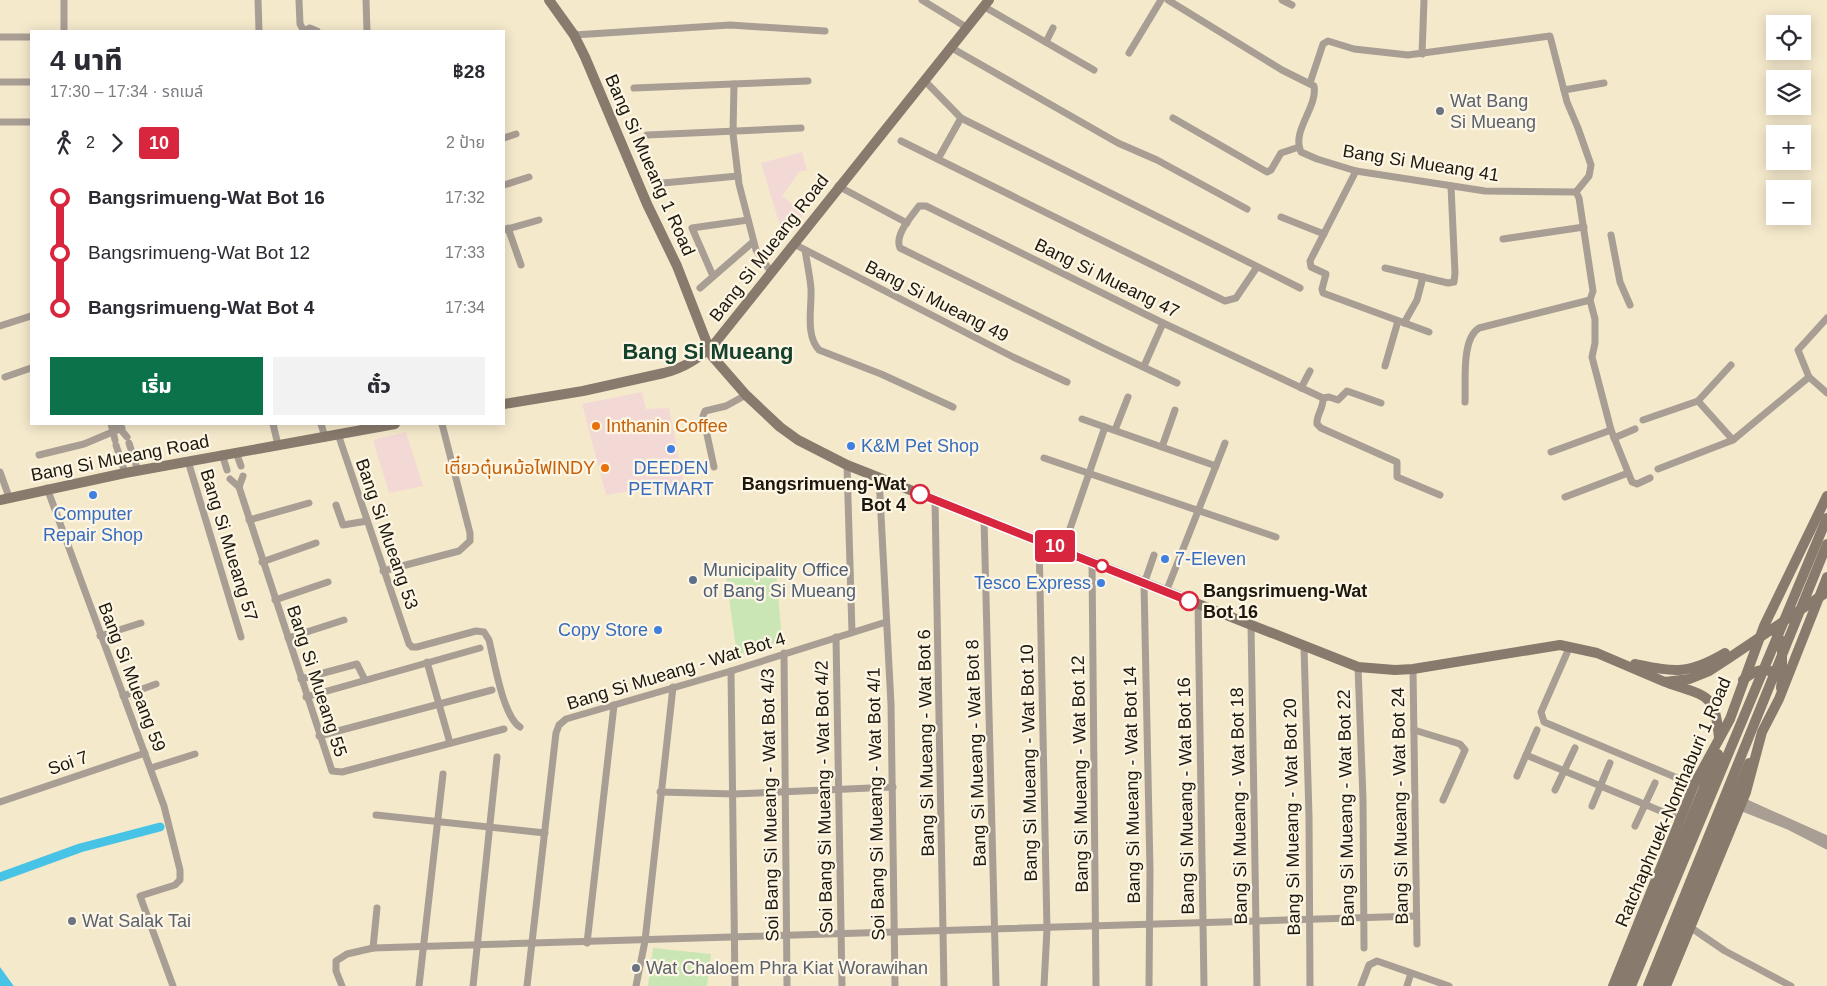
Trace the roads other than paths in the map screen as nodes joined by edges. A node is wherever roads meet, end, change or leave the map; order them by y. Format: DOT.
graph roads {
  1 [pos="64,0"];
  2 [pos="258,0"];
  3 [pos="299,0"];
  4 [pos="366,0"];
  5 [pos="549,0"];
  6 [pos="922,0"];
  7 [pos="1161,0"];
  8 [pos="1168,0"];
  9 [pos="1282,0"];
  10 [pos="1424,0"];
  11 [pos="986,3"];
  12 [pos="1292,5"];
  13 [pos="966,27"];
  14 [pos="1053,28"];
  15 [pos="65,30"];
  16 [pos="259,30"];
  17 [pos="303,30"];
  18 [pos="367,30"];
  19 [pos="825,31"];
  20 [pos="574,35"];
  21 [pos="0,37"];
  22 [pos="30,37"];
  23 [pos="1046,42"];
  24 [pos="950,47"];
  25 [pos="1128,53"];
  26 [pos="1422,54"];
  27 [pos="1094,70"];
  28 [pos="924,80"];
  29 [pos="808,81"];
  30 [pos="0,82"];
  31 [pos="30,82"];
  32 [pos="1310,83"];
  33 [pos="1604,83"];
  34 [pos="734,84"];
  35 [pos="634,88"];
  36 [pos="1564,90"];
  37 [pos="961,118"];
  38 [pos="1173,118"];
  39 [pos="0,122"];
  40 [pos="30,122"];
  41 [pos="801,128"];
  42 [pos="733,131"];
  43 [pos="516,134"];
  44 [pos="647,135"];
  45 [pos="505,138"];
  46 [pos="901,140"];
  47 [pos="1299,147"];
  48 [pos="938,159"];
  49 [pos="1356,171"];
  50 [pos="529,176"];
  51 [pos="738,176"];
  52 [pos="663,183"];
  53 [pos="505,185"];
  54 [pos="838,186"];
  55 [pos="1451,186"];
  56 [pos="1576,192"];
  57 [pos="1248,209"];
  58 [pos="1281,216"];
  59 [pos="539,220"];
  60 [pos="748,220"];
  61 [pos="906,223"];
  62 [pos="1584,226"];
  63 [pos="506,229"];
  64 [pos="1324,234"];
  65 [pos="1611,235"];
  66 [pos="1503,239"];
  67 [pos="754,242"];
  68 [pos="794,244"];
  69 [pos="805,250"];
  70 [pos="521,265"];
  71 [pos="1257,266"];
  72 [pos="1385,268"];
  73 [pos="771,272"];
  74 [pos="713,276"];
  75 [pos="1423,277"];
  76 [pos="700,288"];
  77 [pos="1300,288"];
  78 [pos="1590,300"];
  79 [pos="1630,305"];
  80 [pos="30,316"];
  81 [pos="1827,318"];
  82 [pos="1401,322"];
  83 [pos="1163,323"];
  84 [pos="0,326"];
  85 [pos="1428,332"];
  86 [pos="709,350"];
  87 [pos="1732,365"];
  88 [pos="1144,366"];
  89 [pos="1385,366"];
  90 [pos="30,368"];
  91 [pos="1310,371"];
  92 [pos="5,377"];
  93 [pos="1809,377"];
  94 [pos="1067,382"];
  95 [pos="1177,382"];
  96 [pos="1300,388"];
  97 [pos="1827,393"];
  98 [pos="746,395"];
  99 [pos="1128,397"];
  100 [pos="1323,398"];
  101 [pos="1698,401"];
  102 [pos="1465,402"];
  103 [pos="505,404"];
  104 [pos="1382,404"];
  105 [pos="953,407"];
  106 [pos="1175,410"];
  107 [pos="1082,418"];
  108 [pos="1642,420"];
  109 [pos="273,425"];
  110 [pos="321,425"];
  111 [pos="382,425"];
  112 [pos="442,425"];
  113 [pos="119,426"];
  114 [pos="368,426"];
  115 [pos="1105,427"];
  116 [pos="112,428"];
  117 [pos="1635,429"];
  118 [pos="1115,430"];
  119 [pos="1611,430"];
  120 [pos="338,434"];
  121 [pos="325,437"];
  122 [pos="1614,438"];
  123 [pos="1733,440"];
  124 [pos="1225,444"];
  125 [pos="278,445"];
  126 [pos="1162,447"];
  127 [pos="236,452"];
  128 [pos="1550,452"];
  129 [pos="39,454"];
  130 [pos="222,454"];
  131 [pos="1044,458"];
  132 [pos="188,461"];
  133 [pos="847,465"];
  134 [pos="240,466"];
  135 [pos="1216,466"];
  136 [pos="714,467"];
  137 [pos="1658,469"];
  138 [pos="227,470"];
  139 [pos="138,471"];
  140 [pos="0,472"];
  141 [pos="125,473"];
  142 [pos="1628,473"];
  143 [pos="1089,474"];
  144 [pos="243,476"];
  145 [pos="879,477"];
  146 [pos="1650,478"];
  147 [pos="230,479"];
  148 [pos="239,487"];
  149 [pos="47,488"];
  150 [pos="1440,496"];
  151 [pos="1827,496"];
  152 [pos="5,498"];
  153 [pos="1565,498"];
  154 [pos="935,500"];
  155 [pos="309,503"];
  156 [pos="336,505"];
  157 [pos="1198,510"];
  158 [pos="1827,518"];
  159 [pos="984,519"];
  160 [pos="249,520"];
  161 [pos="367,521"];
  162 [pos="1276,537"];
  163 [pos="1039,540"];
  164 [pos="316,543"];
  165 [pos="1827,544"];
  166 [pos="1063,549"];
  167 [pos="1154,555"];
  168 [pos="1798,556"];
  169 [pos="262,562"];
  170 [pos="1092,562"];
  171 [pos="383,571"];
  172 [pos="1827,572"];
  173 [pos="1827,577"];
  174 [pos="328,582"];
  175 [pos="1144,584"];
  176 [pos="1826,588"];
  177 [pos="1166,592"];
  178 [pos="1818,599"];
  179 [pos="275,600"];
  180 [pos="1198,605"];
  181 [pos="344,620"];
  182 [pos="140,622"];
  183 [pos="886,622"];
  184 [pos="1251,625"];
  185 [pos="1769,627"];
  186 [pos="852,632"];
  187 [pos="100,636"];
  188 [pos="241,637"];
  189 [pos="1760,637"];
  190 [pos="288,638"];
  191 [pos="836,638"];
  192 [pos="1570,646"];
  193 [pos="1304,647"];
  194 [pos="480,648"];
  195 [pos="784,653"];
  196 [pos="1729,658"];
  197 [pos="1616,661"];
  198 [pos="427,662"];
  199 [pos="1358,667"];
  200 [pos="1413,669"];
  201 [pos="731,671"];
  202 [pos="1744,677"];
  203 [pos="1782,678"];
  204 [pos="301,679"];
  205 [pos="365,680"];
  206 [pos="1665,682"];
  207 [pos="156,684"];
  208 [pos="673,687"];
  209 [pos="492,690"];
  210 [pos="123,696"];
  211 [pos="1780,696"];
  212 [pos="306,697"];
  213 [pos="439,704"];
  214 [pos="614,705"];
  215 [pos="1730,719"];
  216 [pos="520,727"];
  217 [pos="504,729"];
  218 [pos="1414,730"];
  219 [pos="1537,730"];
  220 [pos="1762,732"];
  221 [pos="319,736"];
  222 [pos="1719,739"];
  223 [pos="450,743"];
  224 [pos="1576,748"];
  225 [pos="145,753"];
  226 [pos="195,754"];
  227 [pos="1526,755"];
  228 [pos="497,757"];
  229 [pos="1610,763"];
  230 [pos="151,768"];
  231 [pos="1564,771"];
  232 [pos="443,774"];
  233 [pos="1517,776"];
  234 [pos="1655,783"];
  235 [pos="1694,785"];
  236 [pos="1601,786"];
  237 [pos="893,787"];
  238 [pos="838,790"];
  239 [pos="1555,790"];
  240 [pos="786,791"];
  241 [pos="660,792"];
  242 [pos="734,794"];
  243 [pos="1443,800"];
  244 [pos="0,802"];
  245 [pos="1644,804"];
  246 [pos="1741,804"];
  247 [pos="1592,806"];
  248 [pos="376,815"];
  249 [pos="1680,819"];
  250 [pos="437,821"];
  251 [pos="1635,826"];
  252 [pos="489,828"];
  253 [pos="545,833"];
  254 [pos="1827,839"];
  255 [pos="1827,846"];
  256 [pos="377,908"];
  257 [pos="1416,916"];
  258 [pos="1364,918"];
  259 [pos="1310,920"];
  260 [pos="1256,922"];
  261 [pos="1203,923"];
  262 [pos="1148,925"];
  263 [pos="1097,927"];
  264 [pos="1690,928"];
  265 [pos="1047,929"];
  266 [pos="996,930"];
  267 [pos="944,932"];
  268 [pos="895,933"];
  269 [pos="841,936"];
  270 [pos="788,937"];
  271 [pos="736,938"];
  272 [pos="645,942"];
  273 [pos="532,943"];
  274 [pos="587,943"];
  275 [pos="1417,944"];
  276 [pos="477,946"];
  277 [pos="373,948"];
  278 [pos="422,948"];
  279 [pos="1364,948"];
  280 [pos="1412,973"];
  281 [pos="173,986"];
  282 [pos="342,986"];
  283 [pos="419,986"];
  284 [pos="473,986"];
  285 [pos="527,986"];
  286 [pos="636,986"];
  287 [pos="735,986"];
  288 [pos="786,986"];
  289 [pos="842,986"];
  290 [pos="895,986"];
  291 [pos="944,986"];
  292 [pos="996,986"];
  293 [pos="1044,986"];
  294 [pos="1096,986"];
  295 [pos="1149,986"];
  296 [pos="1204,986"];
  297 [pos="1257,986"];
  298 [pos="1310,986"];
  299 [pos="1361,986"];
  300 [pos="1407,986"];
  301 [pos="1449,986"];
  302 [pos="1612,986"];
  303 [pos="1621,986"];
  304 [pos="1631,986"];
  305 [pos="1648,986"];
  306 [pos="1656,986"];
  307 [pos="1666,986"];
  308 [pos="1791,986"];
  1 -- 15 [label="street"];
  2 -- 16 [label="street"];
  3 -- 17 [label="street"];
  4 -- 18 [label="street"];
  5 -- 20 [label="street, Bang Si Mueang 1 Road"];
  6 -- 13 [label="street"];
  7 -- 25 [label="street"];
  8 -- 32 [label="street"];
  9 -- 12 [label="street"];
  10 -- 26 [label="street"];
  11 -- 13 [label="street, Bang Si Mueang Road"];
  11 -- 23 [label="street"];
  13 -- 24 [label="street, Bang Si Mueang Road"];
  14 -- 23 [label="street"];
  19 -- 20 [label="street"];
  20 -- 86 [label="street, Bang Si Mueang 1 Road"];
  21 -- 22 [label="street"];
  23 -- 27 [label="street"];
  24 -- 28 [label="street, Bang Si Mueang Road"];
  24 -- 57 [label="street"];
  26 -- 32 [label="street"];
  26 -- 36 [label="street"];
  28 -- 37 [label="street"];
  28 -- 54 [label="street, Bang Si Mueang Road"];
  29 -- 34 [label="street"];
  30 -- 31 [label="street"];
  32 -- 47 [label="street"];
  33 -- 36 [label="street"];
  34 -- 35 [label="street"];
  34 -- 42 [label="street"];
  36 -- 56 [label="street"];
  37 -- 48 [label="street"];
  37 -- 71 [label="street"];
  38 -- 47 [label="street"];
  39 -- 40 [label="street"];
  41 -- 42 [label="street"];
  42 -- 44 [label="street"];
  42 -- 51 [label="street"];
  43 -- 45 [label="street"];
  46 -- 48 [label="street"];
  47 -- 49 [label="street, Bang Si Mueang 41"];
  48 -- 71 [label="street"];
  49 -- 55 [label="street, Bang Si Mueang 41"];
  49 -- 64 [label="street"];
  50 -- 53 [label="street"];
  51 -- 52 [label="street"];
  51 -- 60 [label="street"];
  54 -- 61 [label="street"];
  54 -- 68 [label="street, Bang Si Mueang Road"];
  55 -- 56 [label="street, Bang Si Mueang 41"];
  55 -- 75 [label="street"];
  56 -- 62 [label="street"];
  58 -- 64 [label="street"];
  59 -- 63 [label="street"];
  60 -- 67 [label="street"];
  60 -- 74 [label="street"];
  61 -- 83 [label="street, Bang Si Mueang 47"];
  61 -- 88 [label="street, Bang Si Mueang 47"];
  62 -- 66 [label="street"];
  62 -- 78 [label="street"];
  63 -- 70 [label="street"];
  64 -- 82 [label="street"];
  65 -- 79 [label="street"];
  67 -- 73 [label="street"];
  67 -- 74 [label="street"];
  68 -- 69 [label="street, Bang Si Mueang 49"];
  68 -- 73 [label="street, Bang Si Mueang Road"];
  69 -- 94 [label="street, Bang Si Mueang 49"];
  69 -- 105 [label="street"];
  71 -- 77 [label="street"];
  72 -- 75 [label="street"];
  73 -- 86 [label="street, Bang Si Mueang Road"];
  74 -- 76 [label="street"];
  75 -- 82 [label="street"];
  78 -- 102 [label="street"];
  78 -- 119 [label="street"];
  80 -- 84 [label="street"];
  81 -- 93 [label="street"];
  82 -- 85 [label="street"];
  82 -- 89 [label="street"];
  83 -- 88 [label="street"];
  83 -- 96 [label="street, Bang Si Mueang 47"];
  86 -- 98 [label="street, Bang Si Mueang 1 Road"];
  86 -- 103 [label="street, Bang Si Mueang Road"];
  87 -- 101 [label="street"];
  88 -- 95 [label="street"];
  90 -- 92 [label="street"];
  91 -- 96 [label="street"];
  93 -- 97 [label="street"];
  93 -- 123 [label="street"];
  96 -- 100 [label="street, Bang Si Mueang 47"];
  98 -- 133 [label="street, Bang Si Mueang 1 Road"];
  98 -- 136 [label="street"];
  99 -- 118 [label="street"];
  100 -- 104 [label="street"];
  100 -- 150 [label="street"];
  101 -- 108 [label="street"];
  101 -- 123 [label="street"];
  106 -- 126 [label="street"];
  107 -- 115 [label="street"];
  109 -- 125 [label="street"];
  110 -- 121 [label="street"];
  111 -- 114 [label="street, Bang Si Mueang Road"];
  112 -- 171 [label="street"];
  113 -- 116 [label="street"];
  113 -- 139 [label="street"];
  114 -- 120 [label="street, Bang Si Mueang Road"];
  115 -- 118 [label="street"];
  115 -- 143 [label="street"];
  116 -- 129 [label="street"];
  116 -- 141 [label="street"];
  117 -- 122 [label="street"];
  118 -- 126 [label="street"];
  119 -- 122 [label="street"];
  119 -- 128 [label="street"];
  120 -- 121 [label="street, Bang Si Mueang Road"];
  120 -- 161 [label="street, Bang Si Mueang 53"];
  121 -- 125 [label="street, Bang Si Mueang Road"];
  122 -- 142 [label="street"];
  123 -- 137 [label="street"];
  124 -- 135 [label="street"];
  125 -- 127 [label="street, Bang Si Mueang Road"];
  126 -- 135 [label="street"];
  127 -- 130 [label="street, Bang Si Mueang Road"];
  127 -- 134 [label="street"];
  130 -- 132 [label="street, Bang Si Mueang Road"];
  130 -- 138 [label="street"];
  131 -- 143 [label="street"];
  132 -- 139 [label="street, Bang Si Mueang Road"];
  132 -- 188 [label="street, Bang Si Mueang 57"];
  133 -- 145 [label="street, Bang Si Mueang 1 Road"];
  133 -- 186 [label="street"];
  135 -- 157 [label="street"];
  139 -- 141 [label="street, Bang Si Mueang Road"];
  140 -- 152 [label="street"];
  141 -- 149 [label="street, Bang Si Mueang Road"];
  142 -- 146 [label="street"];
  142 -- 153 [label="street"];
  143 -- 157 [label="street"];
  143 -- 166 [label="street"];
  144 -- 148 [label="street"];
  145 -- 154 [label="street, Bang Si Mueang 1 Road"];
  145 -- 183 [label="street"];
  147 -- 148 [label="street"];
  148 -- 160 [label="street, Bang Si Mueang 55"];
  149 -- 152 [label="street, Bang Si Mueang Road"];
  149 -- 187 [label="street, Bang Si Mueang 59"];
  151 -- 168 [label="street, Ratchaphruek-Nonthaburi 1 Road"];
  154 -- 159 [label="street, Bang Si Mueang 1 Road"];
  154 -- 267 [label="street, Bang Si Mueang - Wat Bot 6"];
  155 -- 160 [label="street"];
  156 -- 161 [label="street"];
  157 -- 162 [label="street"];
  157 -- 177 [label="street"];
  158 -- 304 [label="street, Ratchaphruek-Nonthaburi 1 Road, bridge"];
  159 -- 163 [label="street, Bang Si Mueang 1 Road"];
  159 -- 266 [label="street, Bang Si Mueang - Wat Bot 8"];
  160 -- 169 [label="street, Bang Si Mueang 55"];
  161 -- 171 [label="street, Bang Si Mueang 53"];
  163 -- 166 [label="street, Bang Si Mueang 1 Road"];
  163 -- 265 [label="street, Bang Si Mueang - Wat Bot 10"];
  164 -- 169 [label="street"];
  165 -- 305 [label="street, bridge"];
  166 -- 170 [label="street, Bang Si Mueang 1 Road"];
  167 -- 175 [label="street"];
  168 -- 172 [label="street"];
  168 -- 185 [label="street, Ratchaphruek-Nonthaburi 1 Road"];
  169 -- 179 [label="street, Bang Si Mueang 55"];
  170 -- 175 [label="street, Bang Si Mueang 1 Road"];
  170 -- 263 [label="street, Bang Si Mueang - Wat Bot 12"];
  171 -- 216 [label="street, Bang Si Mueang 53"];
  173 -- 176 [label="street"];
  174 -- 179 [label="street"];
  175 -- 177 [label="street, Bang Si Mueang 1 Road"];
  175 -- 262 [label="street, Bang Si Mueang - Wat Bot 14"];
  176 -- 178 [label="street"];
  176 -- 185 [label="street"];
  177 -- 180 [label="street, Bang Si Mueang 1 Road"];
  178 -- 185 [label="street"];
  178 -- 211 [label="street"];
  179 -- 190 [label="street, Bang Si Mueang 55"];
  180 -- 184 [label="street, Bang Si Mueang 1 Road"];
  180 -- 261 [label="street, Bang Si Mueang - Wat Bot 16"];
  181 -- 190 [label="street"];
  182 -- 187 [label="street"];
  183 -- 186 [label="street, Bang Si Mueang - Wat Bot 4"];
  183 -- 237 [label="street, Soi Bang Si Mueang - Wat Bot 4/1"];
  184 -- 193 [label="street, Bang Si Mueang 1 Road"];
  184 -- 260 [label="street, Bang Si Mueang - Wat Bot 18"];
  185 -- 189 [label="street, Ratchaphruek-Nonthaburi 1 Road"];
  185 -- 197 [label="street"];
  185 -- 203 [label="street"];
  186 -- 191 [label="street, Bang Si Mueang - Wat Bot 4"];
  187 -- 210 [label="street, Bang Si Mueang 59"];
  189 -- 196 [label="street"];
  189 -- 202 [label="street, Ratchaphruek-Nonthaburi 1 Road"];
  190 -- 204 [label="street, Bang Si Mueang 55"];
  191 -- 195 [label="street, Bang Si Mueang - Wat Bot 4"];
  191 -- 238 [label="street, Soi Bang Si Mueang - Wat Bot 4/2"];
  192 -- 197 [label="street"];
  192 -- 200 [label="street, Bang Si Mueang 1 Road"];
  192 -- 235 [label="street"];
  193 -- 199 [label="street, Bang Si Mueang 1 Road"];
  193 -- 259 [label="street, Bang Si Mueang - Wat Bot 20"];
  194 -- 198 [label="street"];
  195 -- 201 [label="street, Bang Si Mueang - Wat Bot 4"];
  195 -- 240 [label="street, Soi Bang Si Mueang - Wat Bot 4/3"];
  196 -- 202 [label="street"];
  196 -- 206 [label="street"];
  197 -- 206 [label="street"];
  198 -- 205 [label="street"];
  198 -- 213 [label="street"];
  199 -- 200 [label="street, Bang Si Mueang 1 Road"];
  199 -- 258 [label="street, Bang Si Mueang - Wat Bot 22"];
  200 -- 218 [label="street, Bang Si Mueang - Wat Bot 24"];
  201 -- 208 [label="street, Bang Si Mueang - Wat Bot 4"];
  201 -- 242 [label="street"];
  202 -- 203 [label="street"];
  202 -- 215 [label="street, Ratchaphruek-Nonthaburi 1 Road"];
  203 -- 211 [label="street"];
  204 -- 205 [label="street"];
  204 -- 212 [label="street, Bang Si Mueang 55"];
  205 -- 212 [label="street"];
  206 -- 222 [label="street"];
  207 -- 210 [label="street"];
  208 -- 214 [label="street, Bang Si Mueang - Wat Bot 4"];
  208 -- 241 [label="street"];
  209 -- 213 [label="street"];
  210 -- 225 [label="street, Bang Si Mueang 59"];
  211 -- 220 [label="street"];
  212 -- 221 [label="street, Bang Si Mueang 55"];
  213 -- 221 [label="street"];
  213 -- 223 [label="street"];
  214 -- 253 [label="street, Bang Si Mueang - Wat Bot 4"];
  214 -- 274 [label="street"];
  215 -- 222 [label="street, Ratchaphruek-Nonthaburi 1 Road"];
  215 -- 303 [label="street"];
  217 -- 223 [label="street, Bang Si Mueang 55"];
  218 -- 243 [label="street"];
  218 -- 257 [label="street, Bang Si Mueang - Wat Bot 24"];
  219 -- 227 [label="street"];
  220 -- 246 [label="street"];
  220 -- 306 [label="street"];
  221 -- 223 [label="street, Bang Si Mueang 55"];
  222 -- 235 [label="street, Ratchaphruek-Nonthaburi 1 Road"];
  224 -- 231 [label="street"];
  225 -- 230 [label="street, Bang Si Mueang 59"];
  225 -- 244 [label="street, Soi 7"];
  226 -- 230 [label="street"];
  227 -- 231 [label="street"];
  227 -- 233 [label="street"];
  228 -- 252 [label="street"];
  229 -- 236 [label="street"];
  230 -- 281 [label="street, Bang Si Mueang 59"];
  231 -- 236 [label="street"];
  231 -- 239 [label="street"];
  232 -- 250 [label="street"];
  234 -- 245 [label="street"];
  235 -- 249 [label="street, Ratchaphruek-Nonthaburi 1 Road"];
  236 -- 245 [label="street"];
  236 -- 247 [label="street"];
  237 -- 238 [label="street"];
  237 -- 268 [label="street, Soi Bang Si Mueang - Wat Bot 4/1"];
  238 -- 240 [label="street"];
  238 -- 269 [label="street, Soi Bang Si Mueang - Wat Bot 4/2"];
  240 -- 242 [label="street"];
  240 -- 270 [label="street, Soi Bang Si Mueang - Wat Bot 4/3"];
  241 -- 242 [label="street"];
  241 -- 272 [label="street"];
  242 -- 271 [label="street"];
  245 -- 249 [label="street"];
  245 -- 251 [label="street"];
  246 -- 254 [label="street"];
  246 -- 255 [label="street"];
  246 -- 264 [label="street"];
  248 -- 250 [label="street"];
  249 -- 302 [label="street, Ratchaphruek-Nonthaburi 1 Road"];
  250 -- 252 [label="street"];
  250 -- 278 [label="street"];
  252 -- 253 [label="street"];
  252 -- 276 [label="street"];
  253 -- 273 [label="street, Bang Si Mueang - Wat Bot 4"];
  256 -- 277 [label="street"];
  257 -- 258 [label="street"];
  257 -- 275 [label="street, Bang Si Mueang - Wat Bot 24"];
  258 -- 259 [label="street"];
  258 -- 279 [label="street, Bang Si Mueang - Wat Bot 22"];
  259 -- 260 [label="street"];
  259 -- 298 [label="street, Bang Si Mueang - Wat Bot 20"];
  260 -- 261 [label="street"];
  260 -- 297 [label="street, Bang Si Mueang - Wat Bot 18"];
  261 -- 262 [label="street"];
  261 -- 296 [label="street, Bang Si Mueang - Wat Bot 16"];
  262 -- 263 [label="street"];
  262 -- 295 [label="street, Bang Si Mueang - Wat Bot 14"];
  263 -- 265 [label="street"];
  263 -- 294 [label="street, Bang Si Mueang - Wat Bot 12"];
  264 -- 307 [label="street"];
  264 -- 308 [label="street"];
  265 -- 266 [label="street"];
  265 -- 293 [label="street, Bang Si Mueang - Wat Bot 10"];
  266 -- 267 [label="street"];
  266 -- 292 [label="street, Bang Si Mueang - Wat Bot 8"];
  267 -- 268 [label="street"];
  267 -- 291 [label="street, Bang Si Mueang - Wat Bot 6"];
  268 -- 269 [label="street"];
  268 -- 290 [label="street, Soi Bang Si Mueang - Wat Bot 4/1"];
  269 -- 270 [label="street"];
  269 -- 289 [label="street, Soi Bang Si Mueang - Wat Bot 4/2"];
  270 -- 271 [label="street"];
  270 -- 288 [label="street, Soi Bang Si Mueang - Wat Bot 4/3"];
  271 -- 272 [label="street"];
  271 -- 287 [label="street"];
  272 -- 274 [label="street"];
  272 -- 286 [label="street"];
  273 -- 274 [label="street"];
  273 -- 276 [label="street"];
  273 -- 285 [label="street, Bang Si Mueang - Wat Bot 4"];
  276 -- 278 [label="street"];
  276 -- 284 [label="street"];
  277 -- 278 [label="street"];
  277 -- 282 [label="street"];
  278 -- 283 [label="street"];
  280 -- 299 [label="street"];
  280 -- 300 [label="street"];
  280 -- 301 [label="street"];
}
